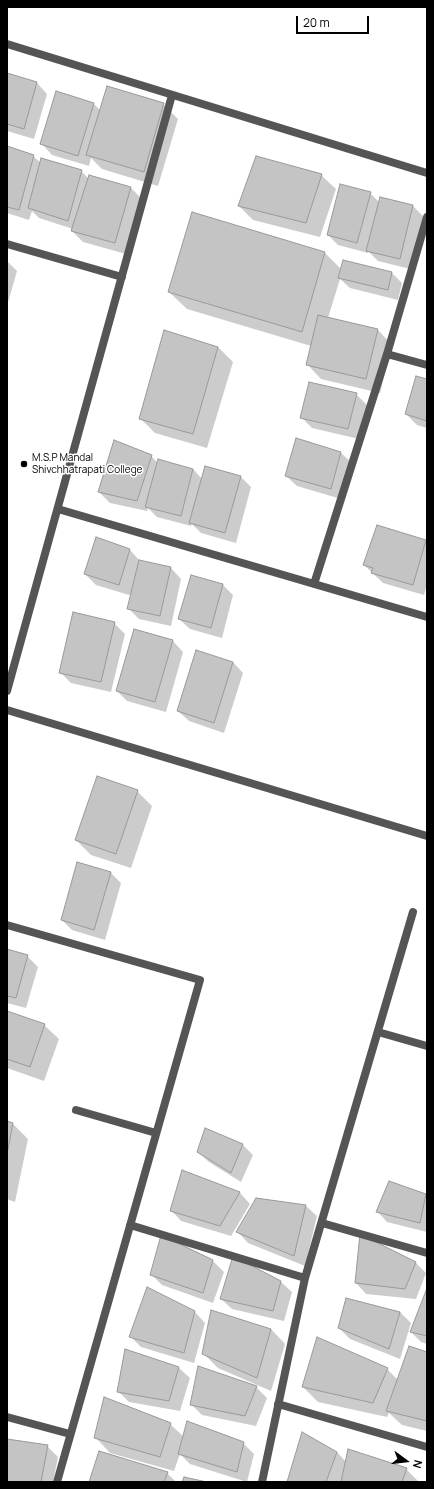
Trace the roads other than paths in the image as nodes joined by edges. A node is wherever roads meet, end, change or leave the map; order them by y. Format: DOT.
graph roads {
  1 [pos="7,44"];
  2 [pos="172,95"];
  3 [pos="427,173"];
  4 [pos="427,217"];
  5 [pos="7,244"];
  6 [pos="122,277"];
  7 [pos="387,354"];
  8 [pos="427,365"];
  9 [pos="58,509"];
  10 [pos="314,584"];
  11 [pos="427,617"];
  12 [pos="7,691"];
  13 [pos="7,710"];
  14 [pos="427,836"];
  15 [pos="413,912"];
  16 [pos="7,925"];
  17 [pos="378,1032"];
  18 [pos="427,1046"];
  19 [pos="76,1110"];
  20 [pos="156,1133"];
  21 [pos="322,1223"];
  22 [pos="130,1225"];
  23 [pos="427,1253"];
  24 [pos="305,1278"];
  25 [pos="278,1404"];
  26 [pos="7,1417"];
  27 [pos="70,1434"];
  28 [pos="427,1447"];
  29 [pos="57,1482"];
  30 [pos="262,1482"];
  1 -- 2 [label="street"];
  2 -- 3 [label="street"];
  2 -- 6 [label="street"];
  4 -- 7 [label="street"];
  5 -- 6 [label="street"];
  6 -- 9 [label="street"];
  7 -- 8 [label="street"];
  7 -- 10 [label="street"];
  9 -- 10 [label="street"];
  9 -- 12 [label="street"];
  10 -- 11 [label="street"];
  13 -- 14 [label="street"];
  15 -- 17 [label="street"];
  16 -- 20 [label="street"];
  17 -- 18 [label="street"];
  17 -- 21 [label="street"];
  19 -- 20 [label="street"];
  20 -- 22 [label="street"];
  21 -- 23 [label="street"];
  21 -- 24 [label="street"];
  22 -- 24 [label="street"];
  22 -- 27 [label="street"];
  24 -- 25 [label="street"];
  25 -- 28 [label="street"];
  25 -- 30 [label="street"];
  26 -- 27 [label="street"];
  27 -- 29 [label="street"];
}
